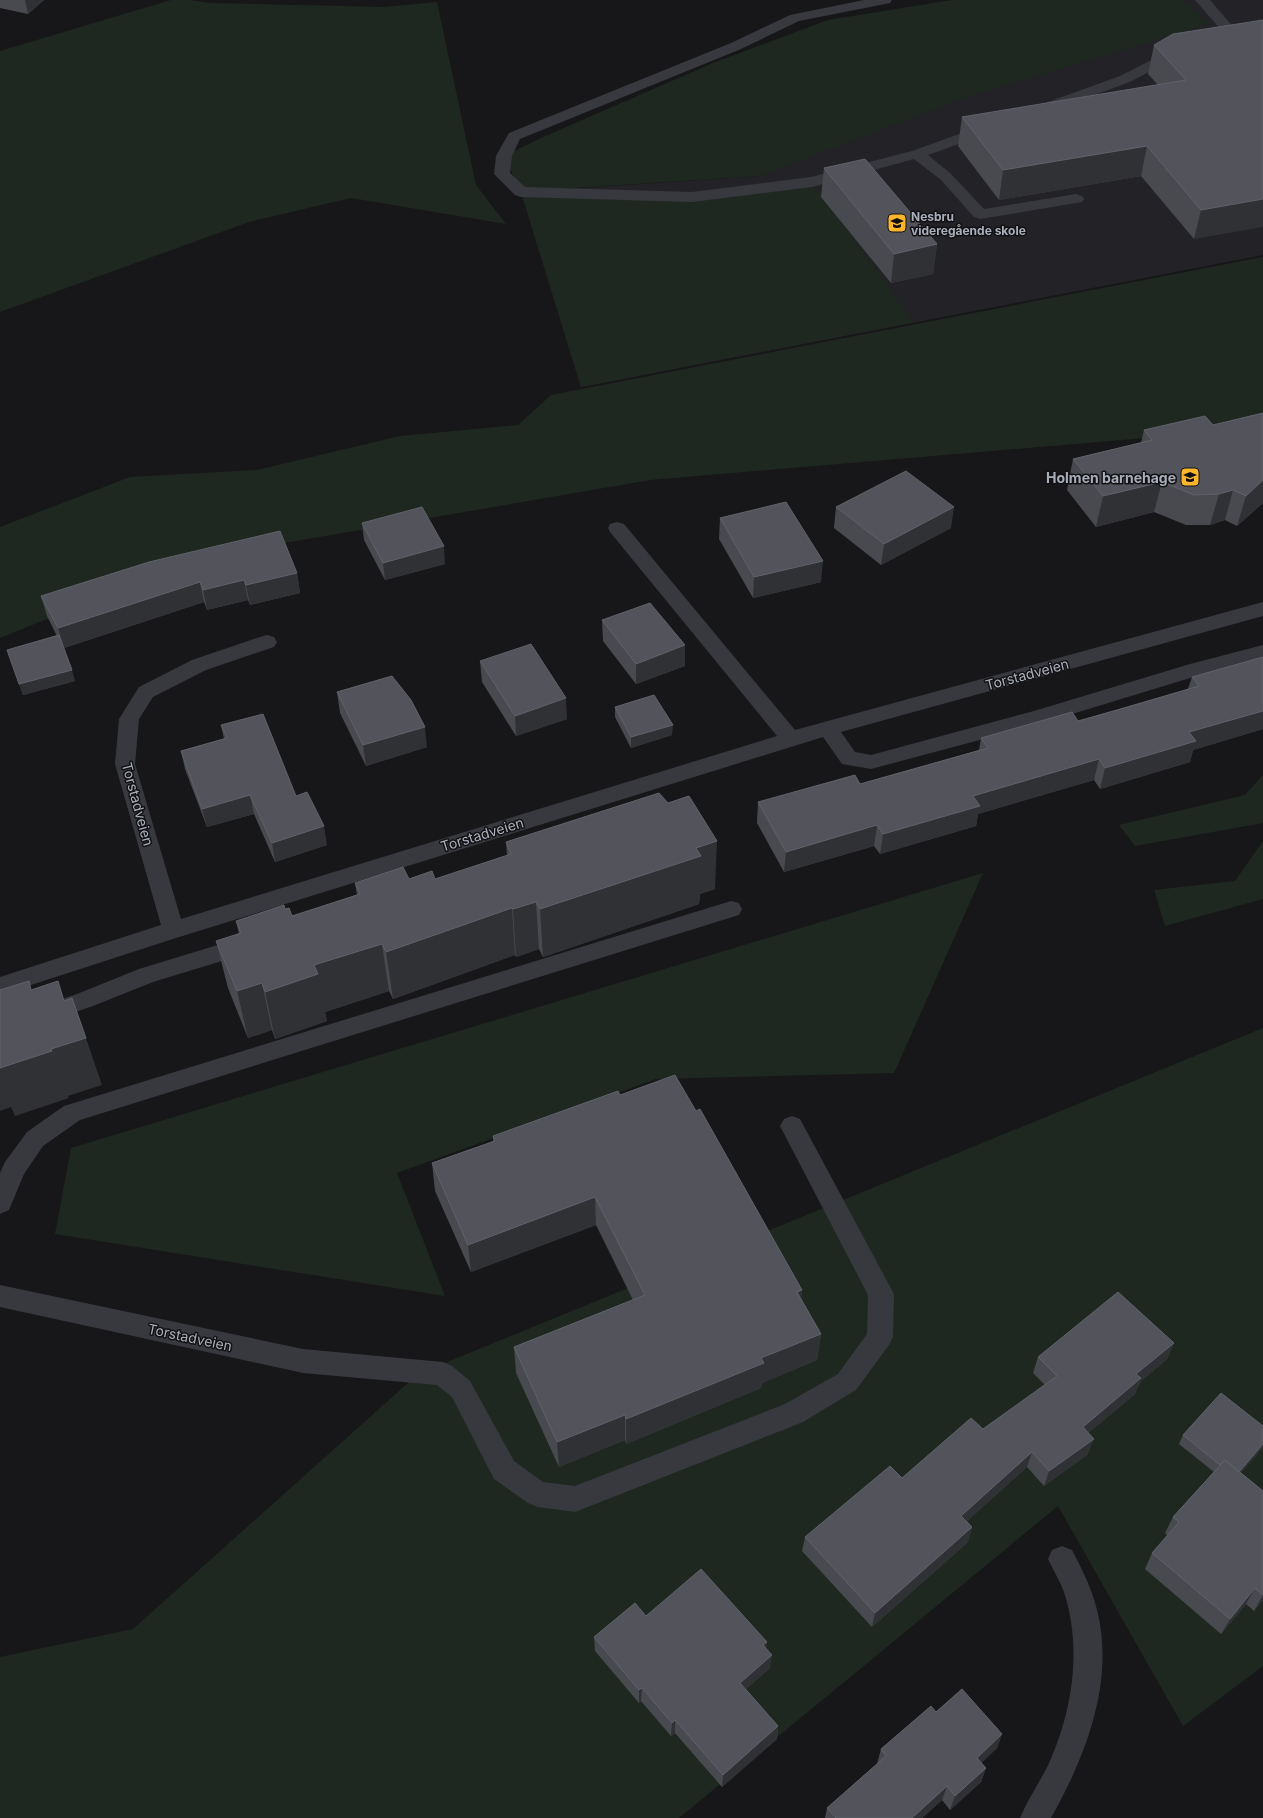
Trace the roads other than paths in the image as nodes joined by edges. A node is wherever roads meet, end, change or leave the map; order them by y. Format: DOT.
graph roads {
  1 [pos="885,0"];
  2 [pos="1202,0"];
  3 [pos="1029,114"];
  4 [pos="999,125"];
  5 [pos="917,154"];
  6 [pos="1076,198"];
  7 [pos="616,528"];
  8 [pos="1263,609"];
  9 [pos="267,642"];
  10 [pos="1263,652"];
  11 [pos="828,728"];
  12 [pos="791,739"];
  13 [pos="731,909"];
  14 [pos="173,930"];
  15 [pos="269,938"];
  16 [pos="133,944"];
  17 [pos="147,975"];
  18 [pos="0,986"];
  19 [pos="0,1029"];
  20 [pos="792,1126"];
  21 [pos="0,1203"];
  22 [pos="0,1296"];
  23 [pos="1062,1559"];
  24 [pos="1035,1818"];
  1 -- 5 [label="street"];
  2 -- 3 [label="street"];
  4 -- 5 [label="street"];
  5 -- 6 [label="street"];
  7 -- 12 [label="street"];
  8 -- 11 [label="street, Torstadveien"];
  9 -- 14 [label="street, Torstadveien"];
  10 -- 11 [label="street"];
  11 -- 12 [label="street, Torstadveien"];
  12 -- 14 [label="street, Torstadveien"];
  13 -- 21 [label="street"];
  14 -- 16 [label="street, Torstadveien"];
  15 -- 17 [label="street"];
  16 -- 17 [label="street"];
  16 -- 18 [label="street, Torstadveien"];
  17 -- 19 [label="street"];
  20 -- 22 [label="street, Torstadveien"];
  23 -- 24 [label="street"];
}
